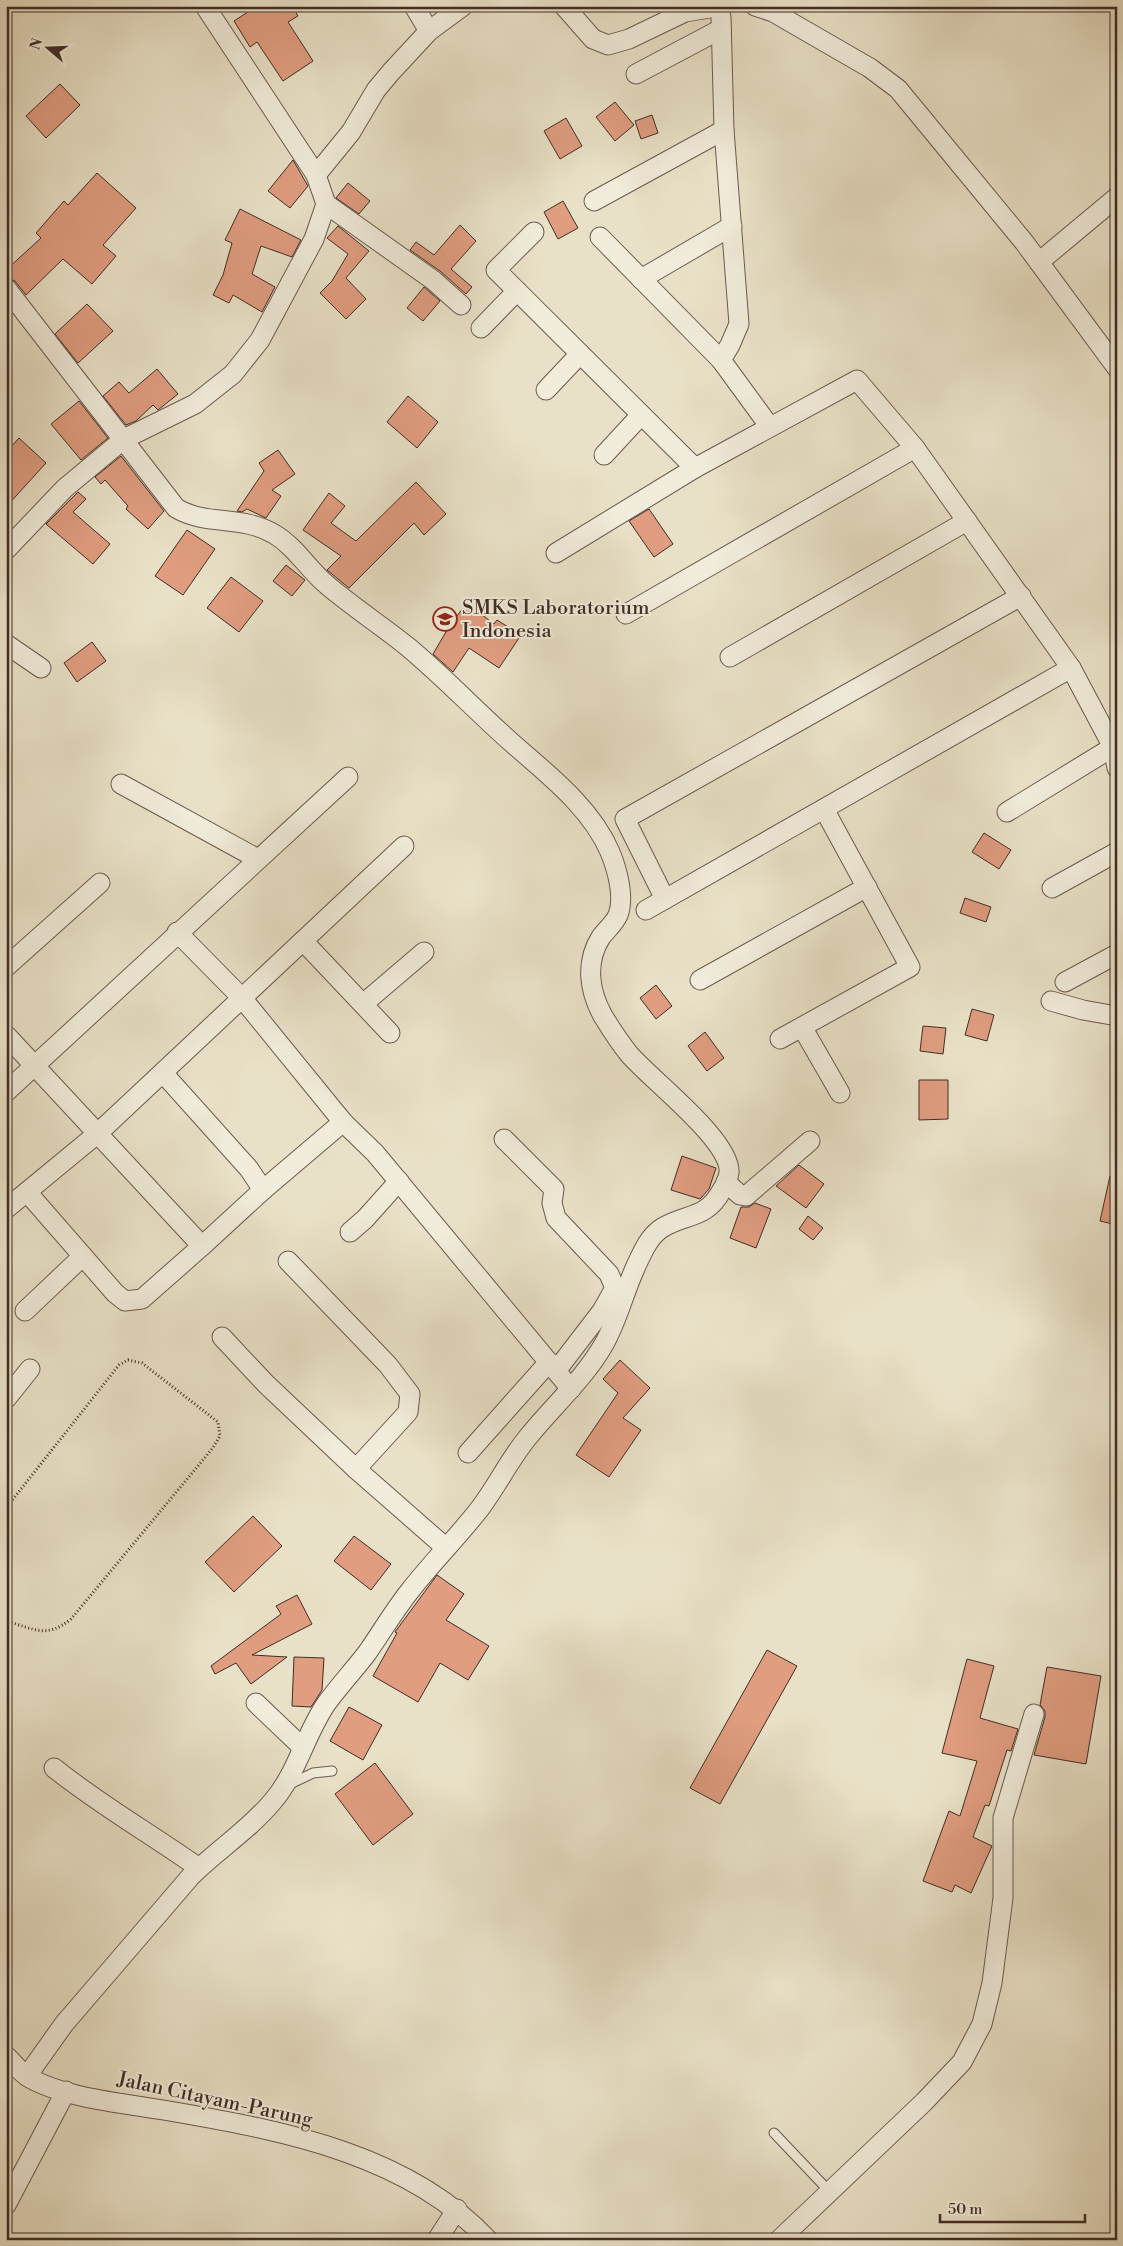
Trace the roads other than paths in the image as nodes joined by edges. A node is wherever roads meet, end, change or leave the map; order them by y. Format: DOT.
graph roads {
  1 [pos="204,6"];
  2 [pos="414,6"];
  3 [pos="463,6"];
  4 [pos="564,6"];
  5 [pos="756,6"];
  6 [pos="721,17"];
  7 [pos="429,30"];
  8 [pos="636,74"];
  9 [pos="724,130"];
  10 [pos="316,175"];
  11 [pos="1117,197"];
  12 [pos="594,200"];
  13 [pos="326,204"];
  14 [pos="732,226"];
  15 [pos="534,232"];
  16 [pos="600,237"];
  17 [pos="1039,262"];
  18 [pos="641,279"];
  19 [pos="6,288"];
  20 [pos="517,291"];
  21 [pos="461,305"];
  22 [pos="482,328"];
  23 [pos="580,354"];
  24 [pos="720,360"];
  25 [pos="1117,368"];
  26 [pos="546,390"];
  27 [pos="641,415"];
  28 [pos="770,427"];
  29 [pos="124,439"];
  30 [pos="914,448"];
  31 [pos="604,455"];
  32 [pos="695,468"];
  33 [pos="967,521"];
  34 [pos="6,550"];
  35 [pos="556,553"];
  36 [pos="1021,596"];
  37 [pos="626,614"];
  38 [pos="6,644"];
  39 [pos="730,657"];
  40 [pos="40,668"];
  41 [pos="1071,668"];
  42 [pos="1113,747"];
  43 [pos="1117,768"];
  44 [pos="348,777"];
  45 [pos="121,784"];
  46 [pos="824,809"];
  47 [pos="1007,812"];
  48 [pos="404,846"];
  49 [pos="1117,852"];
  50 [pos="258,859"];
  51 [pos="100,883"];
  52 [pos="867,887"];
  53 [pos="1052,888"];
  54 [pos="665,899"];
  55 [pos="646,910"];
  56 [pos="177,932"];
  57 [pos="303,941"];
  58 [pos="424,952"];
  59 [pos="1117,954"];
  60 [pos="6,967"];
  61 [pos="700,980"];
  62 [pos="1065,982"];
  63 [pos="242,998"];
  64 [pos="1051,1001"];
  65 [pos="362,1004"];
  66 [pos="1117,1016"];
  67 [pos="802,1027"];
  68 [pos="390,1033"];
  69 [pos="6,1035"];
  70 [pos="780,1039"];
  71 [pos="35,1065"];
  72 [pos="163,1073"];
  73 [pos="6,1092"];
  74 [pos="840,1093"];
  75 [pos="343,1122"];
  76 [pos="97,1134"];
  77 [pos="504,1139"];
  78 [pos="810,1141"];
  79 [pos="399,1181"];
  80 [pos="726,1182"];
  81 [pos="263,1190"];
  82 [pos="27,1192"];
  83 [pos="6,1209"];
  84 [pos="350,1232"];
  85 [pos="202,1246"];
  86 [pos="83,1256"];
  87 [pos="288,1261"];
  88 [pos="25,1311"];
  89 [pos="222,1337"];
  90 [pos="552,1366"];
  91 [pos="30,1370"];
  92 [pos="571,1389"];
  93 [pos="6,1399"];
  94 [pos="468,1453"];
  95 [pos="356,1469"];
  96 [pos="445,1547"];
  97 [pos="256,1703"];
  98 [pos="1034,1714"];
  99 [pos="302,1748"];
  100 [pos="54,1768"];
  101 [pos="332,1771"];
  102 [pos="283,1789"];
  103 [pos="199,1868"];
  104 [pos="6,2056"];
  105 [pos="27,2076"];
  106 [pos="66,2091"];
  107 [pos="774,2133"];
  108 [pos="829,2191"];
  109 [pos="6,2205"];
  110 [pos="457,2209"];
  111 [pos="436,2240"];
  112 [pos="488,2240"];
  113 [pos="779,2240"];
  1 -- 10 [label="street"];
  2 -- 7 [label="street"];
  3 -- 7 [label="street"];
  4 -- 6 [label="street"];
  5 -- 17 [label="street"];
  6 -- 8 [label="street"];
  6 -- 9 [label="street"];
  7 -- 10 [label="street"];
  9 -- 12 [label="street"];
  9 -- 14 [label="street"];
  10 -- 13 [label="street"];
  11 -- 17 [label="street"];
  13 -- 21 [label="street"];
  13 -- 29 [label="street"];
  14 -- 18 [label="street"];
  14 -- 24 [label="street"];
  15 -- 20 [label="street"];
  16 -- 18 [label="street"];
  17 -- 25 [label="street"];
  18 -- 24 [label="street"];
  19 -- 29 [label="street"];
  20 -- 22 [label="street"];
  20 -- 23 [label="street"];
  23 -- 26 [label="street"];
  23 -- 27 [label="street"];
  24 -- 28 [label="street"];
  27 -- 31 [label="street"];
  27 -- 32 [label="street"];
  28 -- 30 [label="street"];
  28 -- 32 [label="street"];
  29 -- 34 [label="street"];
  29 -- 80 [label="street"];
  30 -- 33 [label="street"];
  30 -- 37 [label="street"];
  32 -- 35 [label="street"];
  33 -- 36 [label="street"];
  33 -- 39 [label="street"];
  36 -- 41 [label="street"];
  36 -- 54 [label="street"];
  38 -- 40 [label="street"];
  41 -- 42 [label="street"];
  41 -- 46 [label="street"];
  42 -- 43 [label="street"];
  42 -- 47 [label="street"];
  44 -- 50 [label="street"];
  45 -- 50 [label="street"];
  46 -- 52 [label="street"];
  46 -- 54 [label="street"];
  48 -- 57 [label="street"];
  49 -- 53 [label="street"];
  50 -- 56 [label="street"];
  51 -- 60 [label="street"];
  52 -- 61 [label="street"];
  52 -- 67 [label="street"];
  54 -- 55 [label="street"];
  56 -- 63 [label="street"];
  56 -- 71 [label="street"];
  57 -- 63 [label="street"];
  57 -- 65 [label="street"];
  58 -- 65 [label="street"];
  59 -- 62 [label="street"];
  63 -- 72 [label="street"];
  63 -- 75 [label="street"];
  64 -- 66 [label="street"];
  65 -- 68 [label="street"];
  67 -- 70 [label="street"];
  67 -- 74 [label="street"];
  69 -- 71 [label="street"];
  71 -- 73 [label="street"];
  71 -- 76 [label="street"];
  72 -- 76 [label="street"];
  72 -- 81 [label="street"];
  75 -- 79 [label="street"];
  75 -- 81 [label="street"];
  76 -- 82 [label="street"];
  76 -- 85 [label="street"];
  77 -- 90 [label="street"];
  78 -- 80 [label="street"];
  79 -- 84 [label="street"];
  79 -- 90 [label="street"];
  80 -- 92 [label="street"];
  81 -- 85 [label="street"];
  82 -- 83 [label="street"];
  82 -- 86 [label="street"];
  85 -- 86 [label="street"];
  86 -- 88 [label="street"];
  87 -- 95 [label="street"];
  89 -- 95 [label="street"];
  90 -- 92 [label="street"];
  90 -- 94 [label="street"];
  91 -- 93 [label="street"];
  92 -- 96 [label="street"];
  95 -- 96 [label="street"];
  96 -- 99 [label="street"];
  97 -- 99 [label="street"];
  98 -- 108 [label="street"];
  99 -- 102 [label="street"];
  100 -- 103 [label="street"];
  101 -- 102 [label="lane"];
  102 -- 103 [label="street"];
  103 -- 105 [label="street"];
  104 -- 105 [label="street, Jalan Citayam-Parung"];
  105 -- 106 [label="street, Jalan Citayam-Parung"];
  106 -- 109 [label="street"];
  106 -- 110 [label="street, Jalan Citayam-Parung"];
  107 -- 108 [label="lane"];
  108 -- 113 [label="street"];
  110 -- 111 [label="street"];
  110 -- 112 [label="street, Jalan Citayam-Parung"];
}
